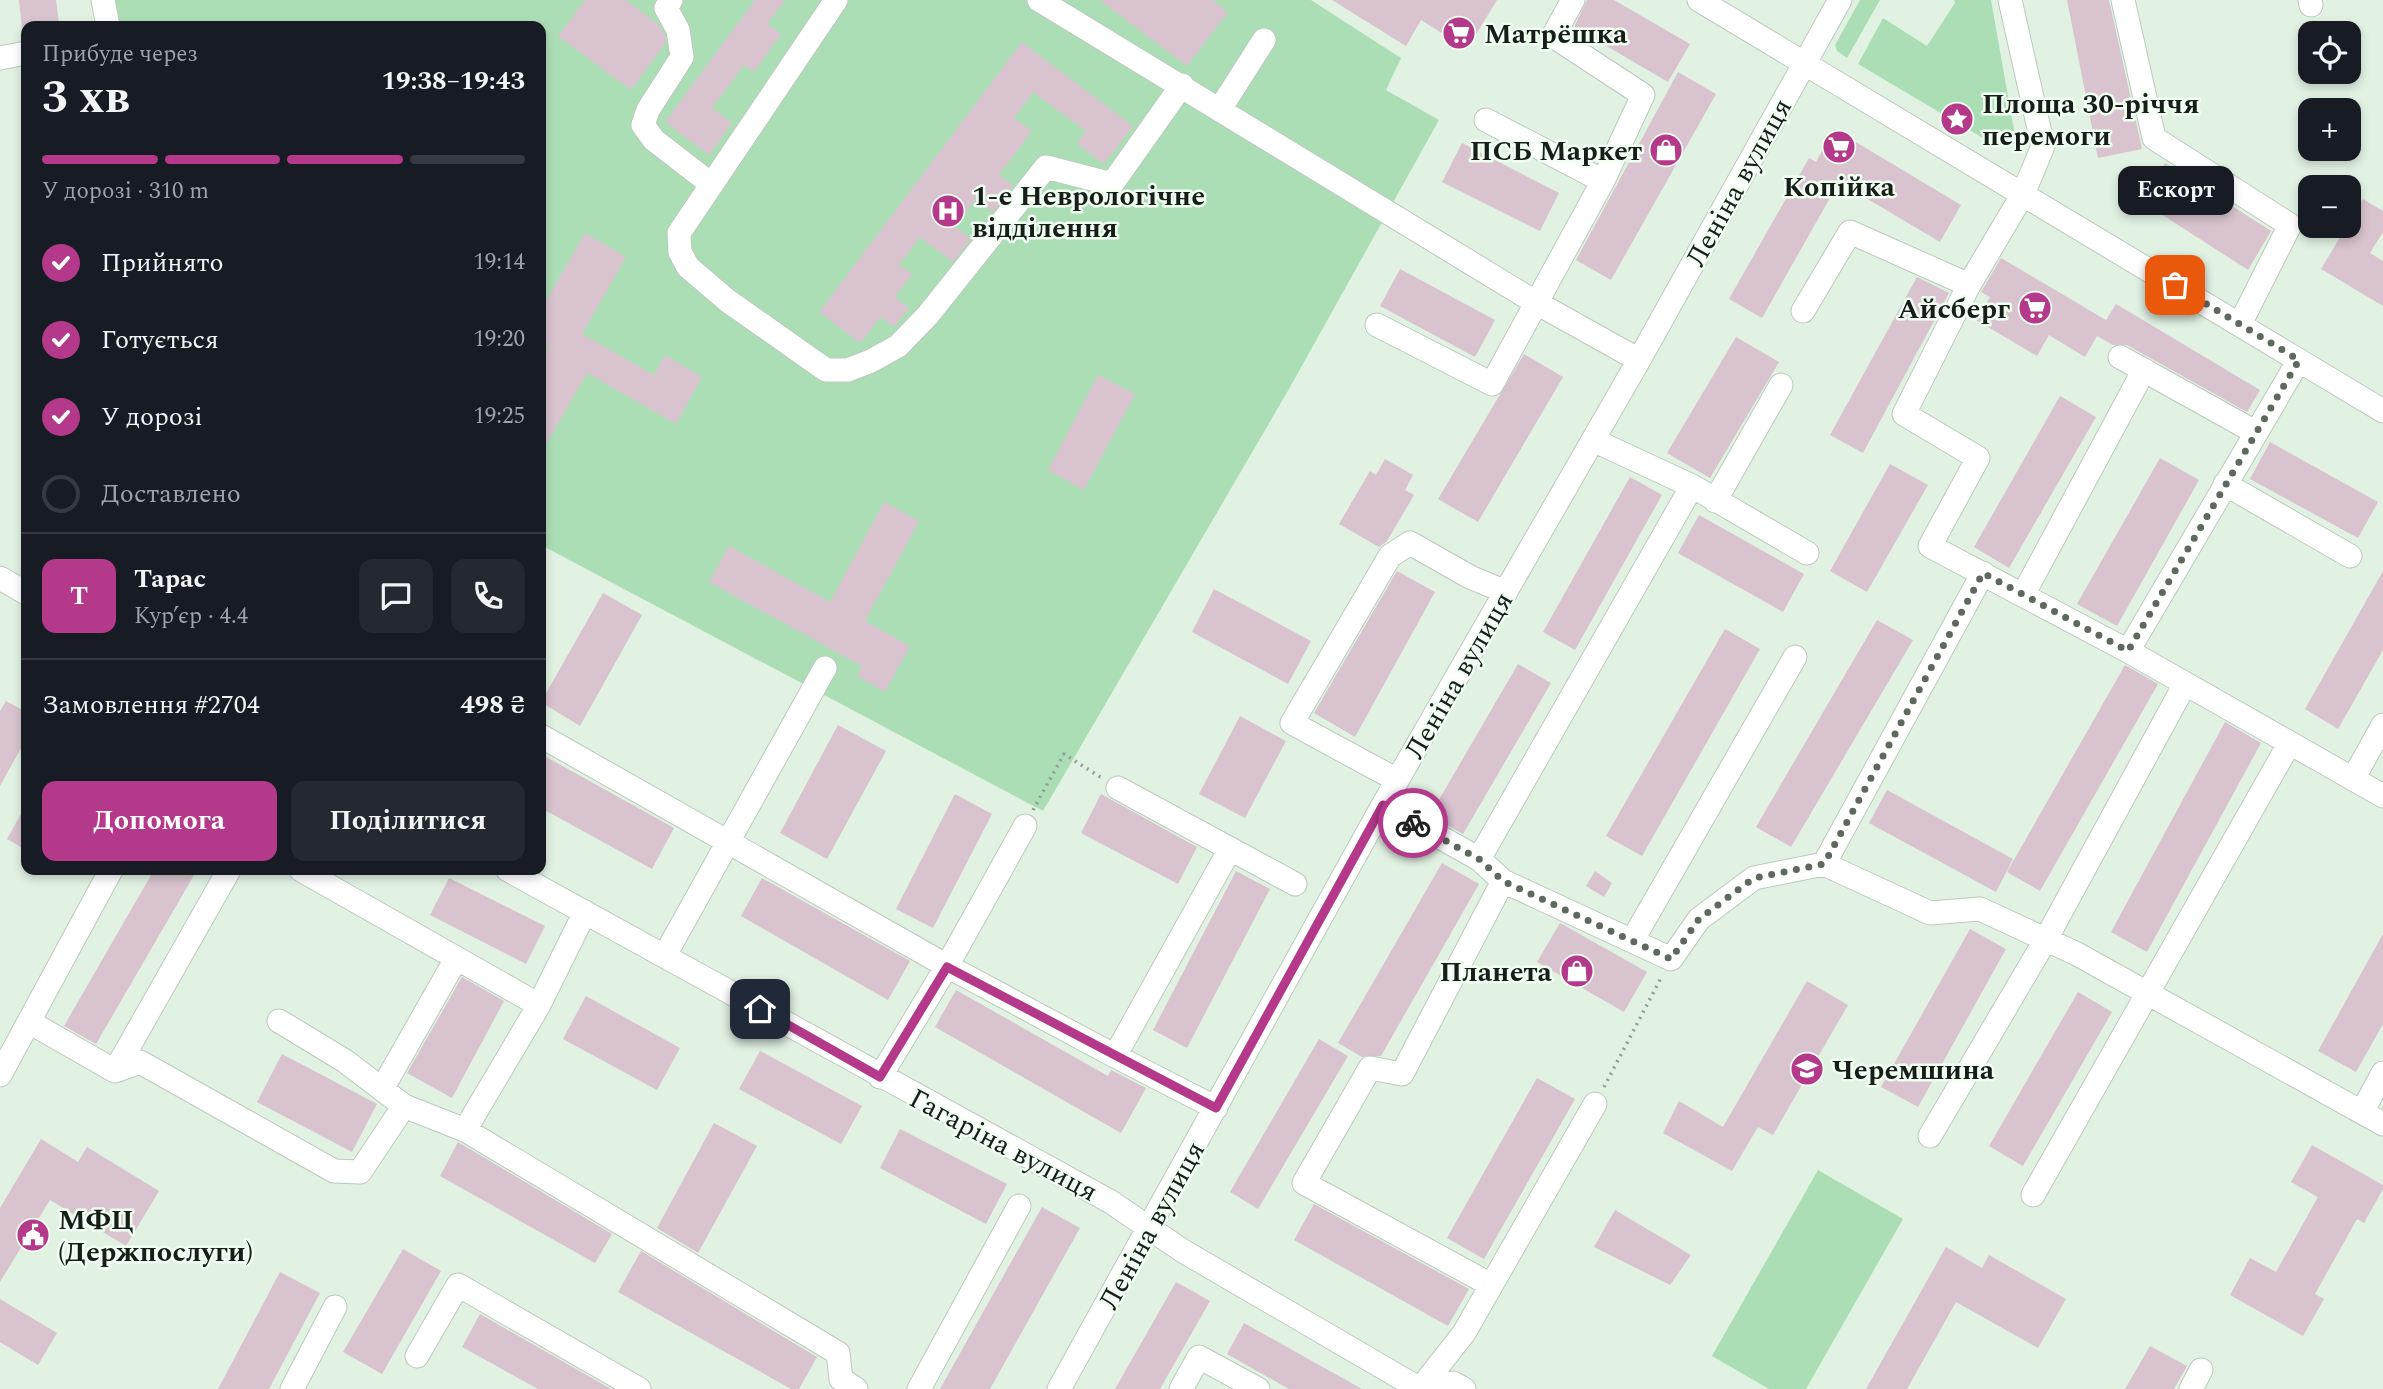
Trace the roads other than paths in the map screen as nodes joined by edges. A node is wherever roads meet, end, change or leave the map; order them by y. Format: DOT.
graph roads {
  1 [pos="103,0"];
  2 [pos="671,0"];
  3 [pos="836,0"];
  4 [pos="1039,0"];
  5 [pos="1573,0"];
  6 [pos="1699,0"];
  7 [pos="1840,0"];
  8 [pos="2010,0"];
  9 [pos="2123,0"];
  10 [pos="107,21"];
  11 [pos="1264,40"];
  12 [pos="21,54"];
  13 [pos="0,58"];
  14 [pos="1803,64"];
  15 [pos="1181,85"];
  16 [pos="1220,109"];
  17 [pos="1486,120"];
  18 [pos="1602,181"];
  19 [pos="711,184"];
  20 [pos="2023,194"];
  21 [pos="1969,285"];
  22 [pos="1535,302"];
  23 [pos="1803,312"];
  24 [pos="2240,324"];
  25 [pos="1377,325"];
  26 [pos="2120,357"];
  27 [pos="1639,360"];
  28 [pos="2299,360"];
  29 [pos="2144,370"];
  30 [pos="1781,385"];
  31 [pos="2383,411"];
  32 [pos="2255,432"];
  33 [pos="1593,440"];
  34 [pos="2225,484"];
  35 [pos="1692,486"];
  36 [pos="1715,501"];
  37 [pos="1807,553"];
  38 [pos="2350,556"];
  39 [pos="1983,573"];
  40 [pos="0,578"];
  41 [pos="21,590"];
  42 [pos="1506,592"];
  43 [pos="2023,595"];
  44 [pos="2128,651"];
  45 [pos="1795,657"];
  46 [pos="825,668"];
  47 [pos="2185,684"];
  48 [pos="2383,725"];
  49 [pos="546,739"];
  50 [pos="2289,744"];
  51 [pos="2353,779"];
  52 [pos="1397,780"];
  53 [pos="1118,788"];
  54 [pos="2383,796"];
  55 [pos="1383,805"];
  56 [pos="1024,826"];
  57 [pos="727,843"];
  58 [pos="1230,849"];
  59 [pos="1479,859"];
  60 [pos="1824,864"];
  61 [pos="108,875"];
  62 [pos="226,875"];
  63 [pos="310,875"];
  64 [pos="517,875"];
  65 [pos="1503,881"];
  66 [pos="1295,884"];
  67 [pos="585,912"];
  68 [pos="2046,939"];
  69 [pos="1632,941"];
  70 [pos="665,955"];
  71 [pos="456,959"];
  72 [pos="947,967"];
  73 [pos="2146,992"];
  74 [pos="539,1005"];
  75 [pos="279,1021"];
  76 [pos="30,1023"];
  77 [pos="1115,1056"];
  78 [pos="115,1071"];
  79 [pos="2383,1073"];
  80 [pos="0,1075"];
  81 [pos="880,1077"];
  82 [pos="382,1089"];
  83 [pos="1595,1104"];
  84 [pos="404,1106"];
  85 [pos="1216,1108"];
  86 [pos="2362,1112"];
  87 [pos="2383,1124"];
  88 [pos="465,1130"];
  89 [pos="1930,1136"];
  90 [pos="2033,1195"];
  91 [pos="1019,1206"];
  92 [pos="1150,1228"];
  93 [pos="1491,1285"];
  94 [pos="335,1307"];
  95 [pos="417,1356"];
  96 [pos="292,1389"];
  97 [pos="639,1389"];
  98 [pos="856,1389"];
  99 [pos="919,1389"];
  100 [pos="1059,1389"];
  101 [pos="1181,1389"];
  102 [pos="1258,1389"];
  103 [pos="1420,1389"];
  104 [pos="1464,1389"];
  1 -- 10 [label="street"];
  2 -- 19 [label="street"];
  3 -- 19 [label="street"];
  4 -- 15 [label="street"];
  5 -- 18 [label="street"];
  6 -- 14 [label="street"];
  7 -- 14 [label="street, Леніна вулиця"];
  8 -- 20 [label="street"];
  9 -- 24 [label="street"];
  11 -- 16 [label="street"];
  12 -- 13 [label="street"];
  14 -- 20 [label="street"];
  14 -- 27 [label="street, Леніна вулиця"];
  15 -- 16 [label="street"];
  15 -- 19 [label="street"];
  16 -- 22 [label="street"];
  17 -- 18 [label="street"];
  18 -- 22 [label="street"];
  20 -- 21 [label="street"];
  20 -- 24 [label="street"];
  21 -- 23 [label="street"];
  21 -- 39 [label="street"];
  22 -- 25 [label="street"];
  22 -- 27 [label="street"];
  24 -- 28 [label="street"];
  26 -- 29 [label="street"];
  27 -- 33 [label="street, Леніна вулиця"];
  28 -- 31 [label="street"];
  28 -- 32 [label="street"];
  29 -- 32 [label="street"];
  29 -- 43 [label="street"];
  30 -- 36 [label="street"];
  32 -- 34 [label="street"];
  33 -- 35 [label="street"];
  33 -- 42 [label="street, Леніна вулиця"];
  34 -- 38 [label="street"];
  34 -- 44 [label="street"];
  35 -- 36 [label="street"];
  35 -- 59 [label="street"];
  36 -- 37 [label="street"];
  39 -- 43 [label="street"];
  39 -- 60 [label="street"];
  40 -- 41 [label="street"];
  42 -- 52 [label="street, Леніна вулиця"];
  42 -- 52 [label="street"];
  43 -- 44 [label="street"];
  44 -- 47 [label="street"];
  45 -- 69 [label="street"];
  46 -- 57 [label="street"];
  47 -- 50 [label="street"];
  47 -- 68 [label="street"];
  48 -- 51 [label="street"];
  49 -- 57 [label="street"];
  50 -- 51 [label="street"];
  50 -- 73 [label="street"];
  51 -- 54 [label="street"];
  52 -- 55 [label="street, Леніна вулиця"];
  53 -- 58 [label="street"];
  55 -- 59 [label="street"];
  55 -- 85 [label="street, Леніна вулиця"];
  56 -- 72 [label="street"];
  57 -- 70 [label="street"];
  57 -- 72 [label="street"];
  58 -- 66 [label="street"];
  58 -- 77 [label="street"];
  59 -- 65 [label="street"];
  60 -- 68 [label="street"];
  60 -- 69 [label="street"];
  61 -- 76 [label="street"];
  62 -- 78 [label="street"];
  63 -- 71 [label="street"];
  64 -- 67 [label="street, Гагаріна вулиця"];
  65 -- 69 [label="street"];
  65 -- 93 [label="street"];
  67 -- 70 [label="street, Гагаріна вулиця"];
  67 -- 74 [label="street"];
  68 -- 73 [label="street"];
  68 -- 89 [label="street"];
  70 -- 81 [label="street, Гагаріна вулиця"];
  71 -- 74 [label="street"];
  71 -- 82 [label="street"];
  72 -- 77 [label="street"];
  72 -- 81 [label="street"];
  73 -- 86 [label="street"];
  73 -- 90 [label="street"];
  74 -- 88 [label="street"];
  75 -- 82 [label="street"];
  76 -- 78 [label="street"];
  76 -- 80 [label="street"];
  77 -- 85 [label="street"];
  78 -- 84 [label="street"];
  79 -- 86 [label="street"];
  81 -- 92 [label="street, Гагаріна вулиця"];
  82 -- 84 [label="street"];
  83 -- 93 [label="street"];
  84 -- 88 [label="street"];
  85 -- 92 [label="street, Леніна вулиця"];
  86 -- 87 [label="street"];
  88 -- 98 [label="street"];
  91 -- 99 [label="street"];
  92 -- 100 [label="street, Леніна вулиця"];
  92 -- 103 [label="street, Гагаріна вулиця"];
  93 -- 103 [label="street"];
  94 -- 96 [label="street"];
  95 -- 97 [label="street"];
  101 -- 102 [label="street"];
  103 -- 104 [label="street"];
}
